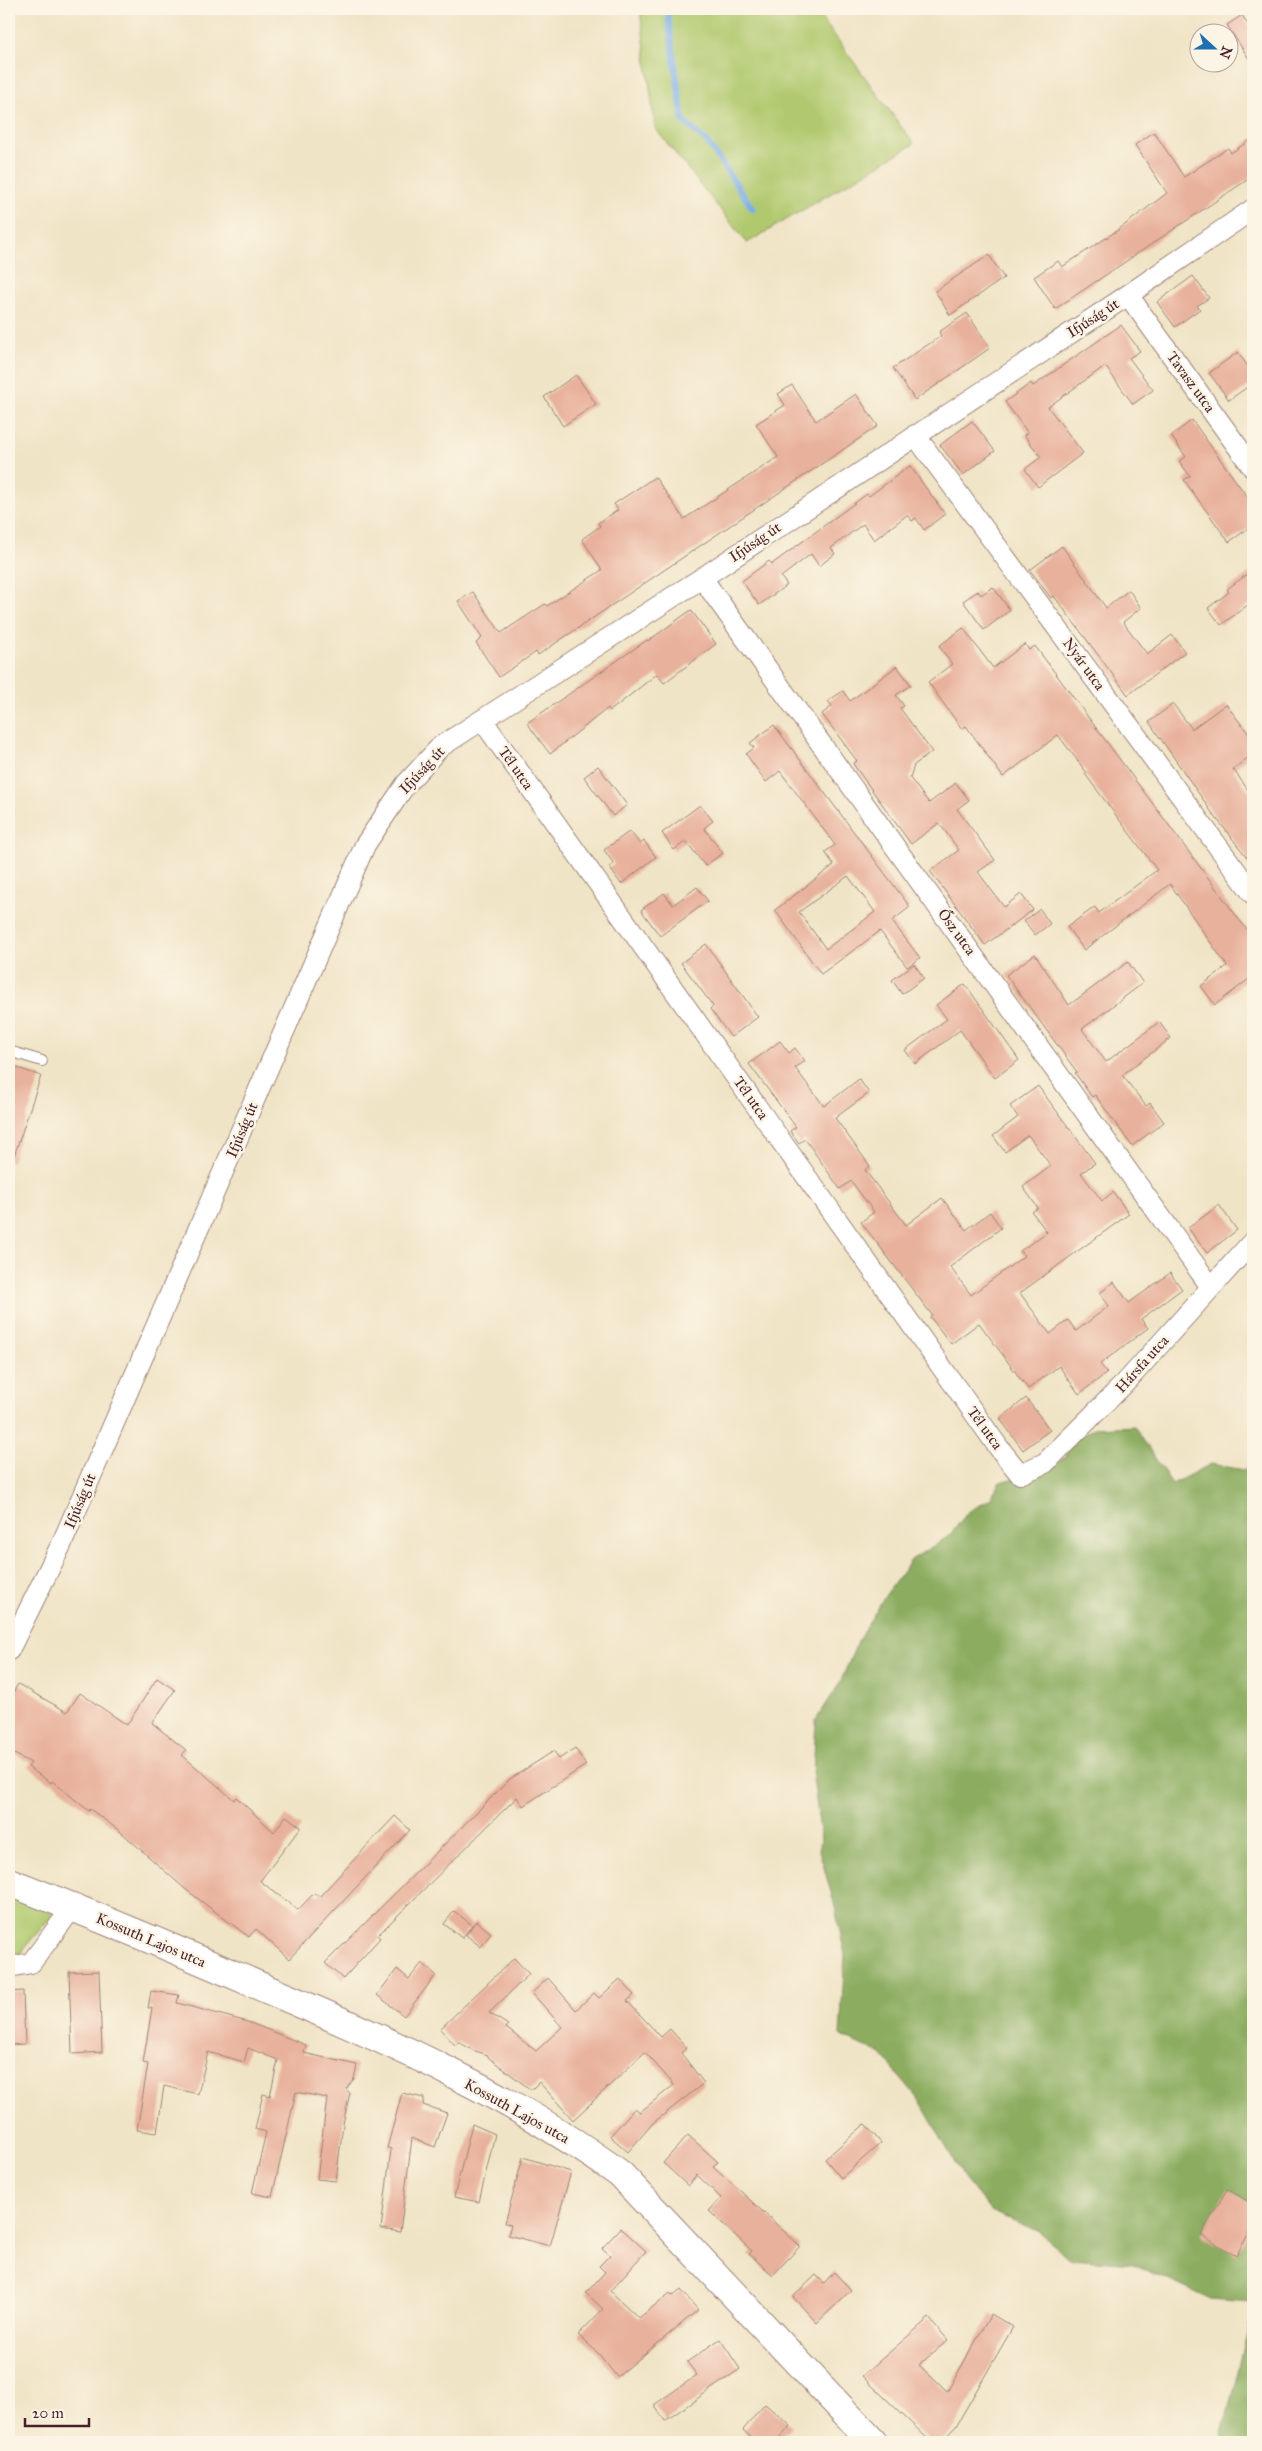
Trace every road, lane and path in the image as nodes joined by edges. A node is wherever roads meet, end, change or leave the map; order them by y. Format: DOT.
graph roads {
  1 [pos="1253,209"];
  2 [pos="1128,295"];
  3 [pos="915,435"];
  4 [pos="1253,468"];
  5 [pos="702,578"];
  6 [pos="483,721"];
  7 [pos="1253,894"];
  8 [pos="9,1051"];
  9 [pos="42,1061"];
  10 [pos="1253,1242"];
  11 [pos="1211,1287"];
  12 [pos="1020,1474"];
  13 [pos="9,1650"];
  14 [pos="9,1882"];
  15 [pos="74,1907"];
  16 [pos="9,1967"];
  17 [pos="872,2442"];
  1 -- 2 [label="street, Ifjúság út"];
  2 -- 3 [label="street, Ifjúság út"];
  2 -- 4 [label="street, Tavasz utca"];
  3 -- 5 [label="street, Ifjúság út"];
  3 -- 7 [label="street, Nyár utca"];
  5 -- 6 [label="street, Ifjúság út"];
  5 -- 11 [label="street, Ősz utca"];
  6 -- 12 [label="street, Tél utca"];
  6 -- 13 [label="street, Ifjúság út"];
  8 -- 9 [label="lane"];
  10 -- 11 [label="street, Hársfa utca"];
  11 -- 12 [label="street, Hársfa utca"];
  14 -- 15 [label="street, Kossuth Lajos utca"];
  15 -- 16 [label="street"];
  15 -- 17 [label="street, Kossuth Lajos utca"];
}
